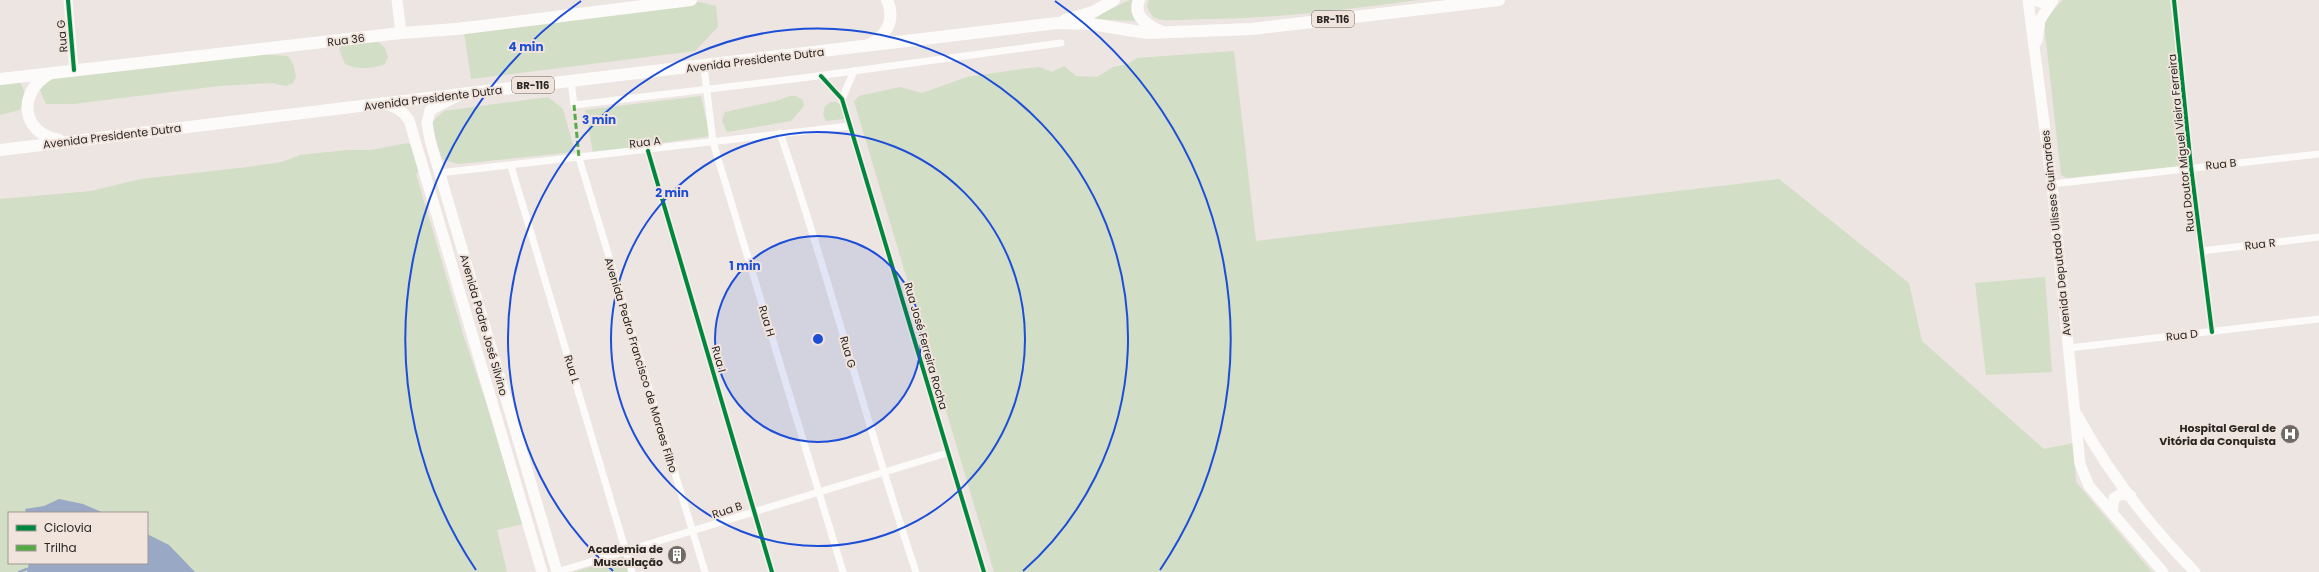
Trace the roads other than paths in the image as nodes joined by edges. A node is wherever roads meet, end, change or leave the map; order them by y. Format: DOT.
graph roads {
  1 [pos="68,0"];
  2 [pos="397,0"];
  3 [pos="691,0"];
  4 [pos="887,0"];
  5 [pos="1114,0"];
  6 [pos="1138,0"];
  7 [pos="1499,0"];
  8 [pos="2028,0"];
  9 [pos="2035,0"];
  10 [pos="2052,0"];
  11 [pos="2174,0"];
  12 [pos="1057,23"];
  13 [pos="1166,32"];
  14 [pos="401,33"];
  15 [pos="1061,43"];
  16 [pos="864,47"];
  17 [pos="2035,53"];
  18 [pos="704,67"];
  19 [pos="74,70"];
  20 [pos="854,71"];
  21 [pos="50,73"];
  22 [pos="821,76"];
  23 [pos="0,79"];
  24 [pos="570,81"];
  25 [pos="707,90"];
  26 [pos="460,95"];
  27 [pos="842,99"];
  28 [pos="380,104"];
  29 [pos="850,126"];
  30 [pos="780,133"];
  31 [pos="69,141"];
  32 [pos="713,142"];
  33 [pos="0,150"];
  34 [pos="648,151"];
  35 [pos="2319,154"];
  36 [pos="579,158"];
  37 [pos="510,166"];
  38 [pos="2190,167"];
  39 [pos="439,173"];
  40 [pos="2052,184"];
  41 [pos="2319,237"];
  42 [pos="2201,251"];
  43 [pos="2319,318"];
  44 [pos="2212,332"];
  45 [pos="2069,348"];
  46 [pos="2076,413"];
  47 [pos="948,453"];
  48 [pos="883,472"];
  49 [pos="818,491"];
  50 [pos="2131,496"];
  51 [pos="754,511"];
  52 [pos="2112,513"];
  53 [pos="692,531"];
  54 [pos="626,551"];
  55 [pos="542,572"];
  56 [pos="557,572"];
  57 [pos="632,572"];
  58 [pos="705,572"];
  59 [pos="772,572"];
  60 [pos="843,572"];
  61 [pos="916,572"];
  62 [pos="984,572"];
  63 [pos="2163,572"];
  64 [pos="2196,572"];
  1 -- 19 [label="street, Rua G"];
  2 -- 14 [label="main road"];
  3 -- 14 [label="main road, Rua 36"];
  4 -- 16 [label="main road"];
  5 -- 12 [label="main road, Avenida Presidente Dutra / BR-116"];
  6 -- 13 [label="main road"];
  7 -- 13 [label="main road, Avenida Presidente Dutra / BR-116"];
  8 -- 17 [label="main road, Avenida Deputado Ulisses Guimarães"];
  9 -- 10 [label="main road"];
  10 -- 17 [label="main road, Avenida Deputado Ulisses Guimarães"];
  11 -- 38 [label="street, Rua Doutor Miguel Vieira Ferreira"];
  12 -- 13 [label="main road, Avenida Presidente Dutra / BR-116"];
  12 -- 16 [label="main road, Avenida Presidente Dutra / BR-116"];
  14 -- 19 [label="main road, Rua 36"];
  15 -- 20 [label="street"];
  16 -- 18 [label="main road, Avenida Presidente Dutra / BR-116"];
  17 -- 40 [label="main road, Avenida Deputado Ulisses Guimarães"];
  18 -- 24 [label="main road, Avenida Presidente Dutra / BR-116"];
  18 -- 25 [label="street, Rua H"];
  19 -- 21 [label="main road, Rua 36"];
  20 -- 22 [label="street"];
  20 -- 27 [label="street"];
  21 -- 23 [label="main road, Rua 36"];
  21 -- 31 [label="main road"];
  22 -- 25 [label="street"];
  22 -- 27 [label="street"];
  24 -- 25 [label="street"];
  24 -- 26 [label="main road, Avenida Presidente Dutra / BR-116"];
  25 -- 32 [label="street, Rua H"];
  26 -- 28 [label="main road, Avenida Presidente Dutra / BR-116"];
  26 -- 39 [label="main road, Avenida Padre José Silvino"];
  27 -- 29 [label="street, Rua José Ferreira Rocha"];
  28 -- 31 [label="main road, Avenida Presidente Dutra / BR-116"];
  28 -- 55 [label="main road, Avenida Padre José Silvino"];
  29 -- 30 [label="street, Rua A"];
  29 -- 47 [label="street, Rua José Ferreira Rocha"];
  30 -- 32 [label="street, Rua A"];
  30 -- 48 [label="street, Rua G"];
  31 -- 33 [label="main road, Avenida Presidente Dutra / BR-116"];
  32 -- 34 [label="street, Rua A"];
  32 -- 49 [label="street, Rua H"];
  34 -- 36 [label="street, Rua A"];
  34 -- 51 [label="street, Rua I"];
  35 -- 38 [label="street, Rua B"];
  36 -- 37 [label="street, Rua A"];
  36 -- 53 [label="street, Avenida Pedro Francisco de Moraes Filho"];
  37 -- 39 [label="street, Rua A"];
  37 -- 54 [label="street, Rua L"];
  38 -- 40 [label="street, Rua B"];
  38 -- 42 [label="street, Rua Doutor Miguel Vieira Ferreira"];
  39 -- 56 [label="main road, Avenida Padre José Silvino"];
  40 -- 45 [label="main road, Avenida Deputado Ulisses Guimarães"];
  41 -- 42 [label="street, Rua R"];
  42 -- 44 [label="street, Rua Doutor Miguel Vieira Ferreira"];
  43 -- 44 [label="street, Rua D"];
  44 -- 45 [label="street, Rua D"];
  45 -- 46 [label="main road, Avenida Deputado Ulisses Guimarães"];
  46 -- 50 [label="main road, Avenida Deputado Ulisses Guimarães"];
  46 -- 52 [label="main road, Avenida Deputado Ulisses Guimarães"];
  47 -- 48 [label="street, Rua B"];
  47 -- 62 [label="street, Rua José Ferreira Rocha"];
  48 -- 49 [label="street, Rua B"];
  48 -- 61 [label="street, Rua G"];
  49 -- 51 [label="street, Rua B"];
  49 -- 60 [label="street, Rua H"];
  50 -- 52 [label="main road"];
  50 -- 64 [label="main road, Avenida Deputado Ulisses Guimarães"];
  51 -- 53 [label="street, Rua B"];
  51 -- 59 [label="street, Rua I"];
  52 -- 63 [label="main road, Avenida Deputado Ulisses Guimarães"];
  53 -- 54 [label="street, Rua B"];
  53 -- 58 [label="street, Avenida Pedro Francisco de Moraes Filho"];
  54 -- 56 [label="street, Rua B"];
  54 -- 57 [label="street, Rua L"];
}
